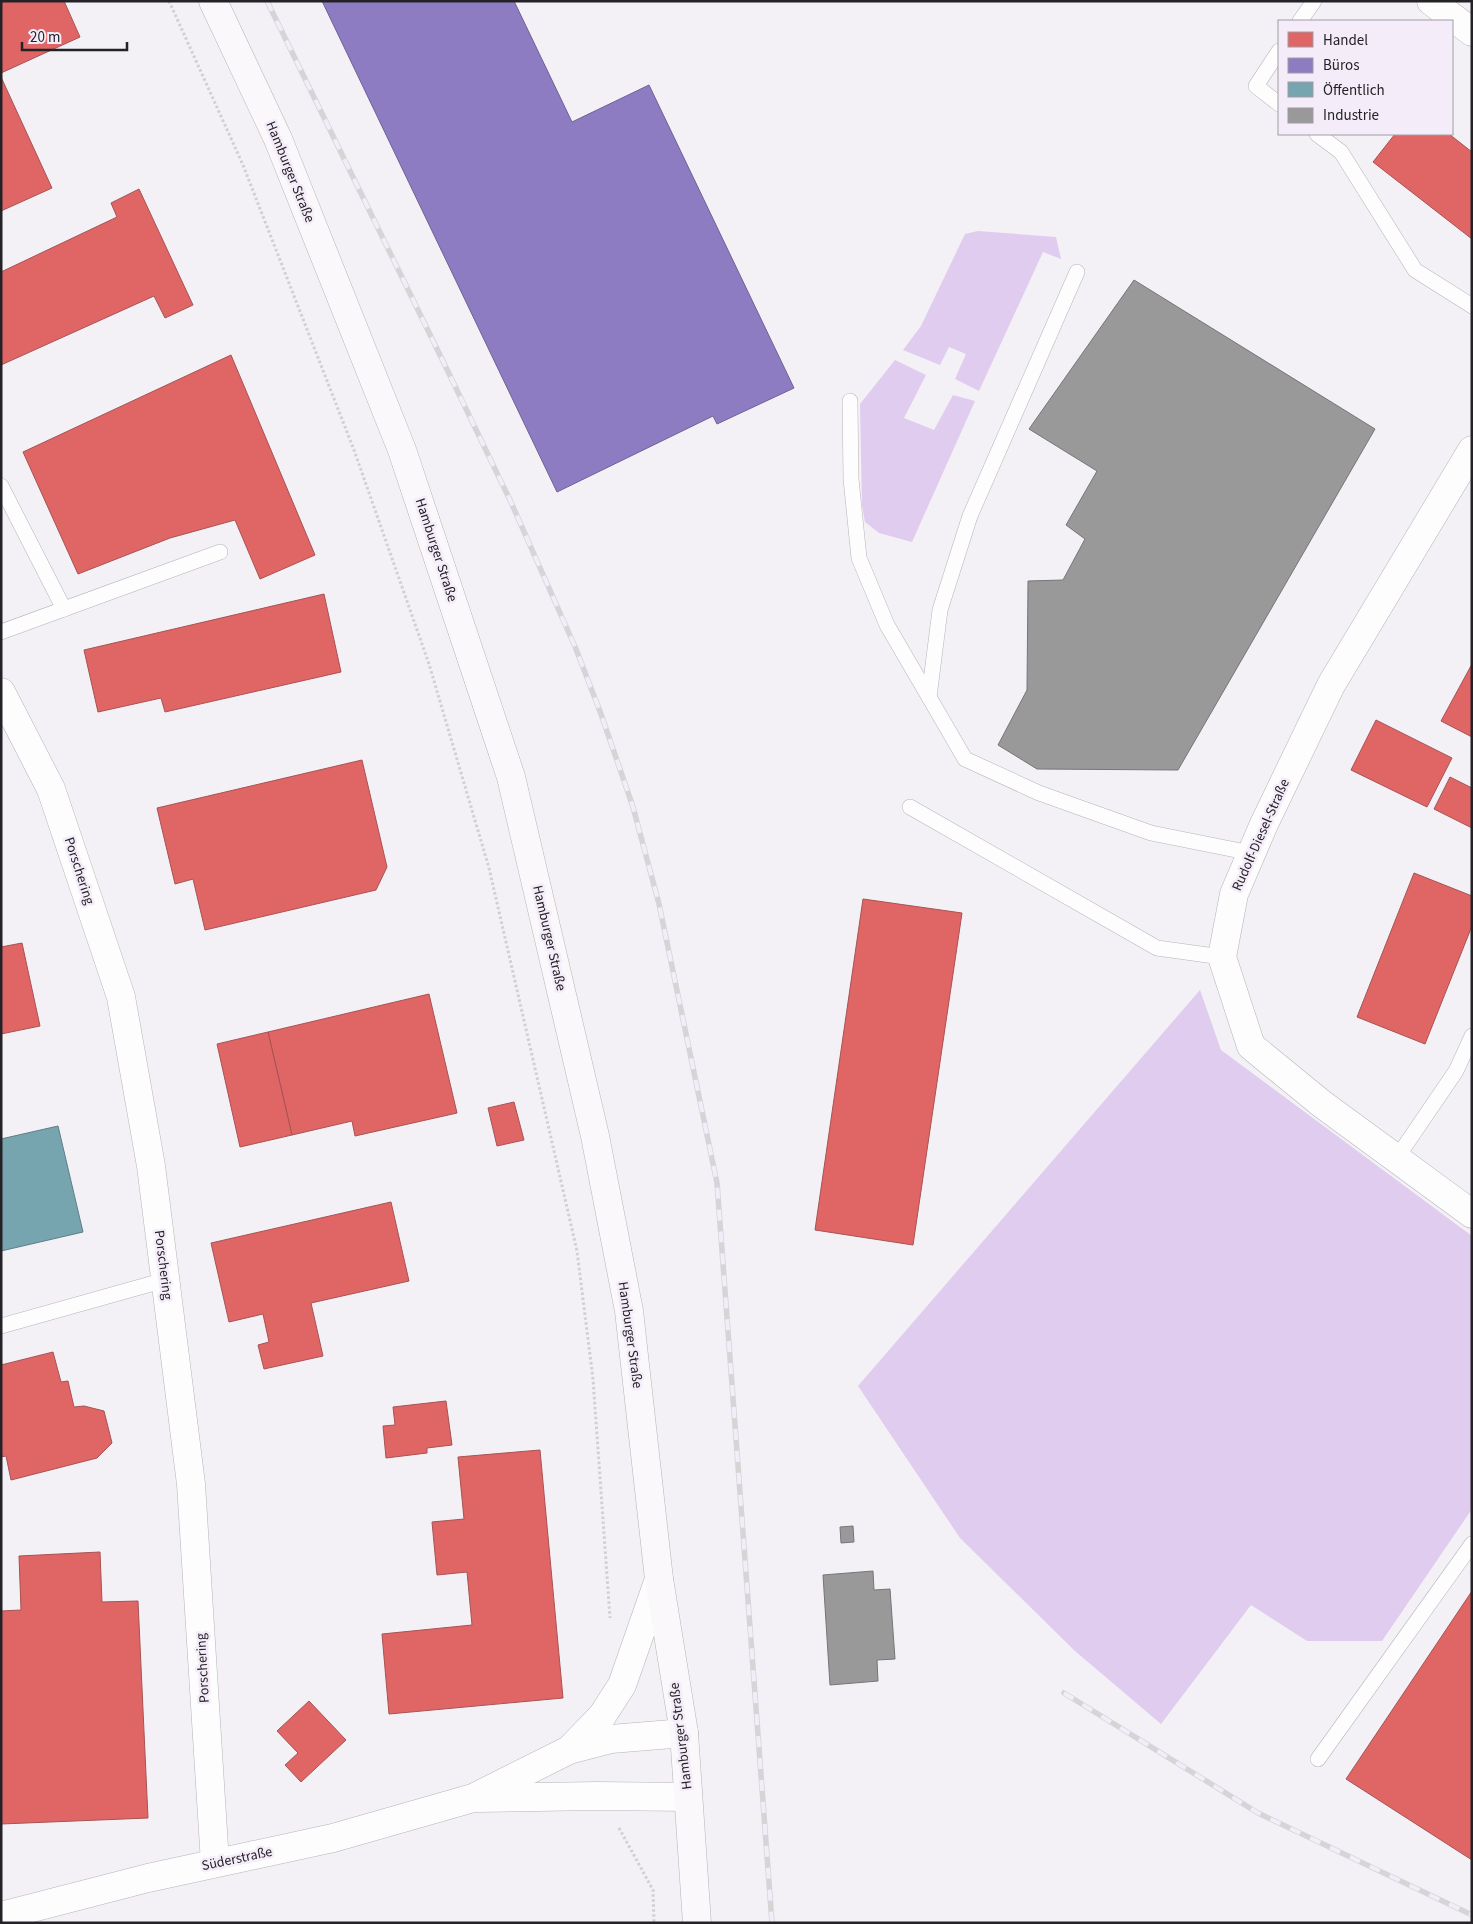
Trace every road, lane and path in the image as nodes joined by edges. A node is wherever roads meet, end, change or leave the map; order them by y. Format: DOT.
graph roads {
  1 [pos="169,1"];
  2 [pos="213,1"];
  3 [pos="1314,1"];
  4 [pos="1431,1"];
  5 [pos="1301,20"];
  6 [pos="1472,32"];
  7 [pos="1278,53"];
  8 [pos="1278,103"];
  9 [pos="1318,135"];
  10 [pos="1077,272"];
  11 [pos="1472,306"];
  12 [pos="850,401"];
  13 [pos="1472,450"];
  14 [pos="1,486"];
  15 [pos="220,552"];
  16 [pos="64,609"];
  17 [pos="1,632"];
  18 [pos="1,692"];
  19 [pos="929,697"];
  20 [pos="910,807"];
  21 [pos="1252,853"];
  22 [pos="1222,957"];
  23 [pos="1472,1036"];
  24 [pos="1396,1159"];
  25 [pos="1472,1214"];
  26 [pos="165,1280"];
  27 [pos="1,1326"];
  28 [pos="1472,1544"];
  29 [pos="659,1579"];
  30 [pos="609,1620"];
  31 [pos="684,1733"];
  32 [pos="569,1750"];
  33 [pos="1318,1759"];
  34 [pos="688,1797"];
  35 [pos="473,1798"];
  36 [pos="215,1863"];
  37 [pos="1,1916"];
  38 [pos="697,1923"];
  1 -- 30 [label="path"];
  2 -- 29 [label="main road, Hamburger Straße"];
  3 -- 5 [label="lane"];
  4 -- 6 [label="street"];
  7 -- 8 [label="lane"];
  9 -- 11 [label="lane"];
  10 -- 19 [label="lane"];
  12 -- 19 [label="lane"];
  13 -- 21 [label="street, Rudolf-Diesel-Straße"];
  14 -- 16 [label="lane"];
  15 -- 16 [label="lane"];
  16 -- 17 [label="lane"];
  18 -- 26 [label="street, Porschering"];
  19 -- 21 [label="lane"];
  20 -- 22 [label="lane"];
  21 -- 22 [label="street, Rudolf-Diesel-Straße"];
  22 -- 24 [label="street, Rudolf-Diesel-Straße"];
  23 -- 24 [label="lane"];
  24 -- 25 [label="street, Rudolf-Diesel-Straße"];
  26 -- 27 [label="lane"];
  26 -- 36 [label="street, Porschering"];
  28 -- 33 [label="lane"];
  29 -- 31 [label="main road, Hamburger Straße"];
  29 -- 32 [label="street"];
  31 -- 32 [label="street, Süderstraße"];
  31 -- 34 [label="main road, Hamburger Straße"];
  32 -- 35 [label="street, Süderstraße"];
  34 -- 35 [label="street, Süderstraße"];
  34 -- 38 [label="main road, Hamburger Straße"];
  35 -- 36 [label="street, Süderstraße"];
  36 -- 37 [label="street, Süderstraße"];
}
